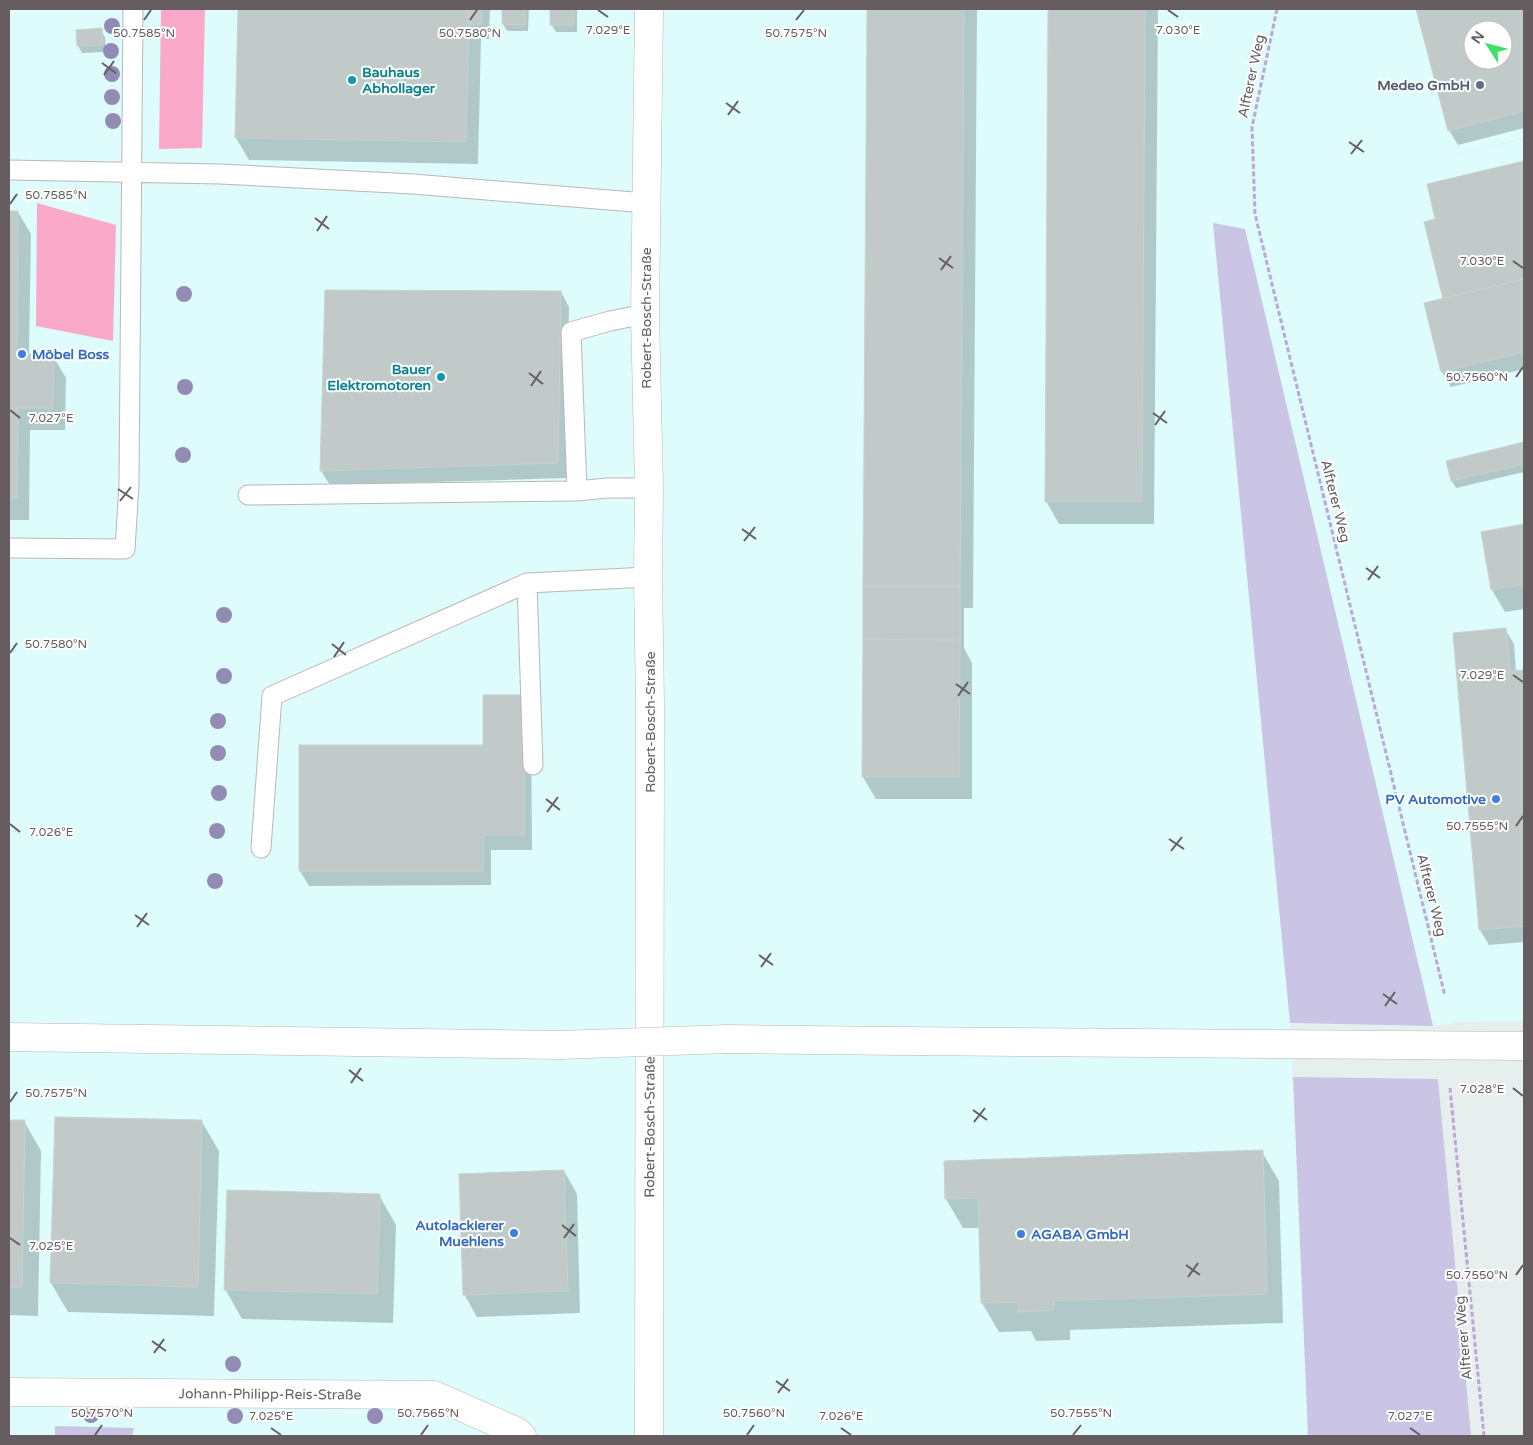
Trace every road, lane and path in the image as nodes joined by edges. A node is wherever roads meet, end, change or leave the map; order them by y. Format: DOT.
graph roads {
  1 [pos="133,9"];
  2 [pos="649,9"];
  3 [pos="1277,9"];
  4 [pos="9,170"];
  5 [pos="132,172"];
  6 [pos="646,203"];
  7 [pos="644,314"];
  8 [pos="649,488"];
  9 [pos="577,491"];
  10 [pos="248,495"];
  11 [pos="9,548"];
  12 [pos="648,577"];
  13 [pos="527,583"];
  14 [pos="533,764"];
  15 [pos="261,848"];
  16 [pos="1445,996"];
  17 [pos="9,1037"];
  18 [pos="1524,1046"];
  19 [pos="1450,1088"];
  20 [pos="9,1392"];
  21 [pos="522,1436"];
  22 [pos="649,1436"];
  23 [pos="1484,1436"];
  1 -- 5 [label="lane"];
  2 -- 6 [label="street, Robert-Bosch-Straße"];
  3 -- 16 [label="path, Alfterer Weg"];
  4 -- 5 [label="lane"];
  5 -- 6 [label="lane"];
  5 -- 11 [label="lane"];
  6 -- 7 [label="street, Robert-Bosch-Straße"];
  7 -- 8 [label="street, Robert-Bosch-Straße"];
  7 -- 9 [label="lane"];
  8 -- 9 [label="lane"];
  8 -- 12 [label="street, Robert-Bosch-Straße"];
  9 -- 10 [label="lane"];
  12 -- 13 [label="lane"];
  12 -- 22 [label="street, Robert-Bosch-Straße"];
  13 -- 14 [label="lane"];
  13 -- 15 [label="lane"];
  17 -- 18 [label="street, bridge"];
  19 -- 23 [label="path, Alfterer Weg"];
  20 -- 21 [label="street, Johann-Philipp-Reis-Straße"];
}
